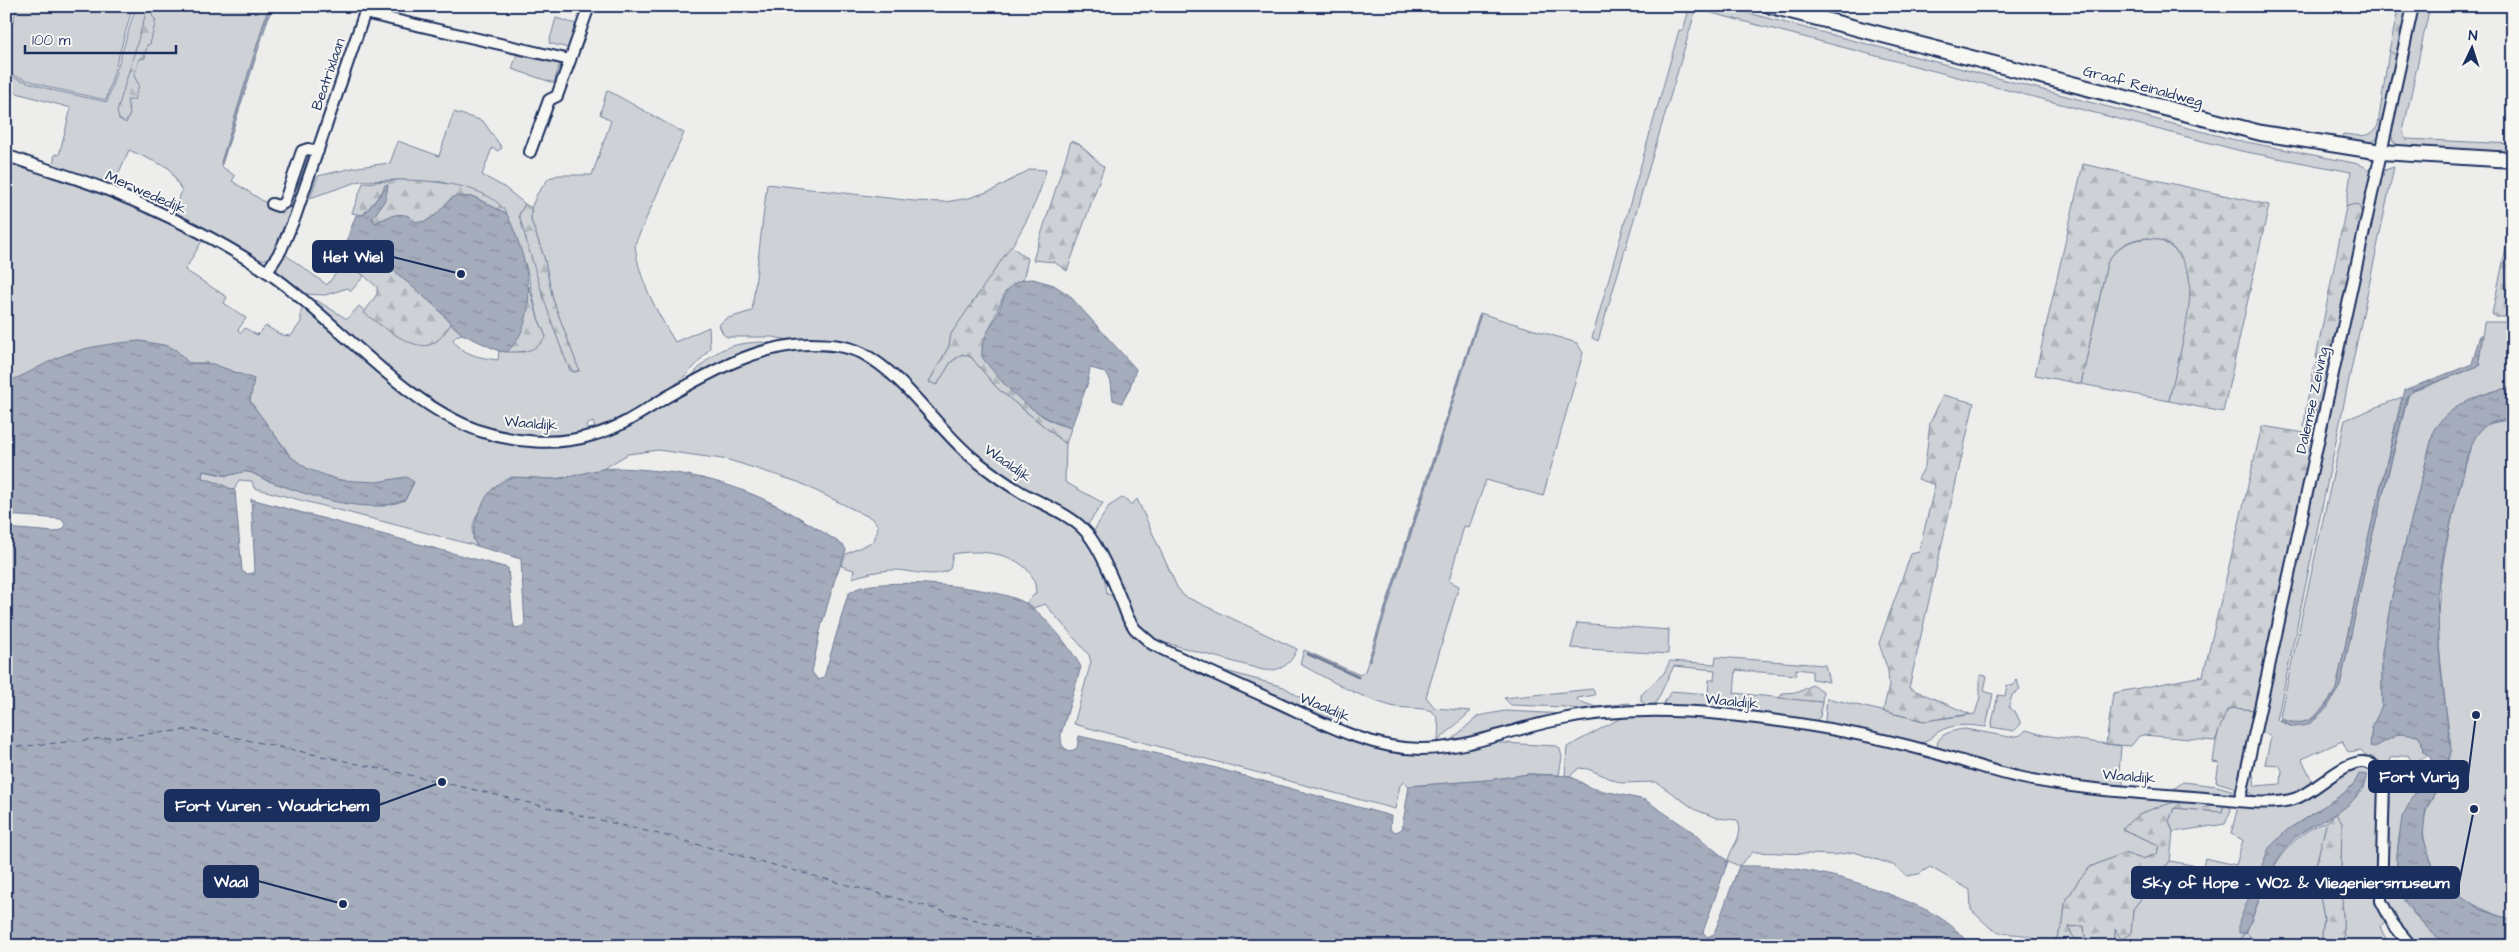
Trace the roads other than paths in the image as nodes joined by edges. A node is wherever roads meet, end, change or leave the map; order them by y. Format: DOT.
graph roads {
  1 [pos="589,6"];
  2 [pos="1771,6"];
  3 [pos="2413,6"];
  4 [pos="366,10"];
  5 [pos="570,60"];
  6 [pos="318,152"];
  7 [pos="530,152"];
  8 [pos="2381,152"];
  9 [pos="6,155"];
  10 [pos="2513,160"];
  11 [pos="272,204"];
  12 [pos="267,272"];
  13 [pos="2240,800"];
  14 [pos="2411,946"];
  1 -- 5 [label="street"];
  2 -- 8 [label="main road, Graaf Reinaldweg"];
  3 -- 8 [label="street, Dalemse Zeiving"];
  4 -- 5 [label="street"];
  4 -- 6 [label="street, Beatrixlaan"];
  5 -- 7 [label="street"];
  6 -- 11 [label="street"];
  6 -- 12 [label="street, Beatrixlaan"];
  8 -- 10 [label="main road, Graaf Reinaldweg"];
  8 -- 13 [label="street, Dalemse Zeiving"];
  9 -- 12 [label="street, Merwededijk"];
  12 -- 13 [label="street, Waaldijk"];
  13 -- 14 [label="street, Waaldijk"];
}
